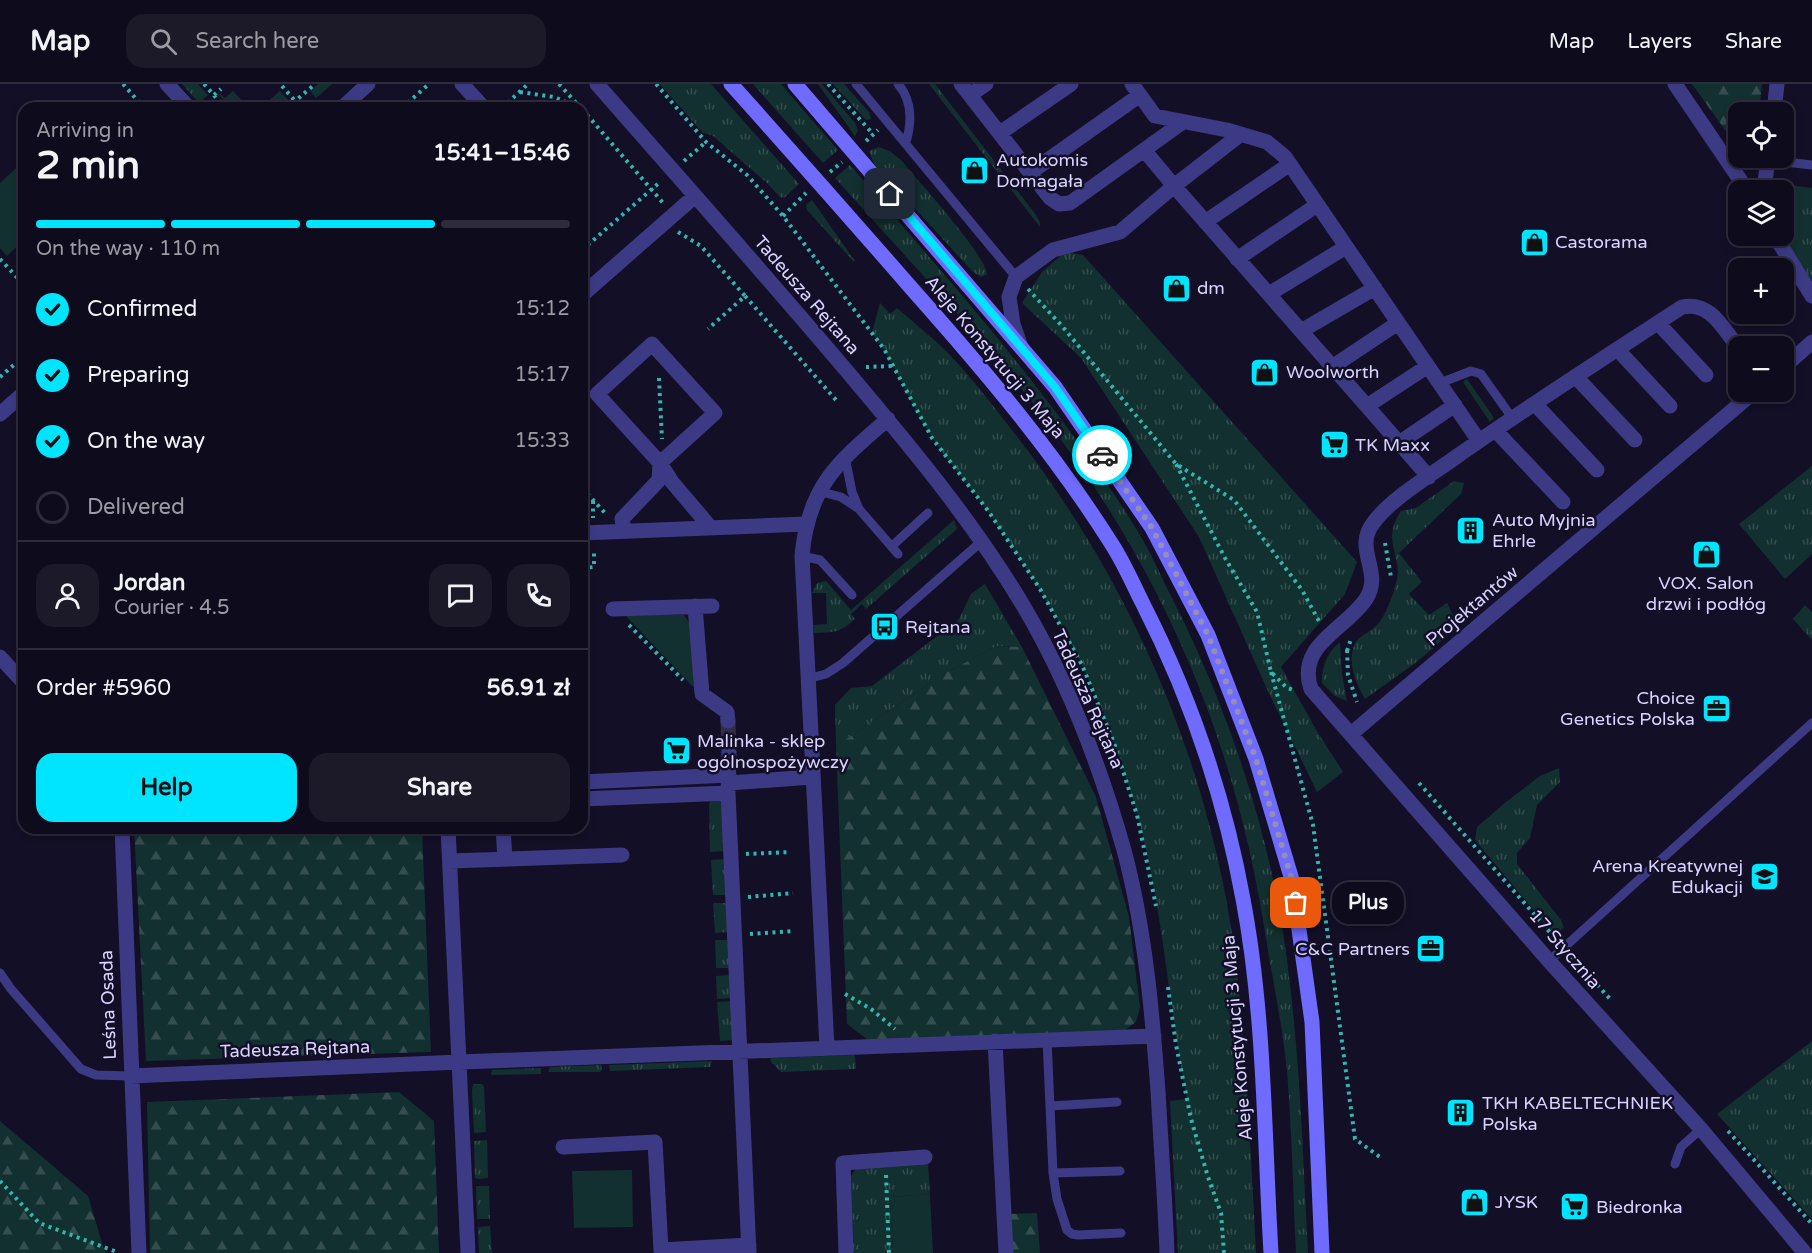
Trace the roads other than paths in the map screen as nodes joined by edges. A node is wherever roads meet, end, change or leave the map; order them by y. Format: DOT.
graph roads {
  1 [pos="168,84"];
  2 [pos="368,84"];
  3 [pos="462,84"];
  4 [pos="597,84"];
  5 [pos="731,84"];
  6 [pos="795,84"];
  7 [pos="856,84"];
  8 [pos="898,84"];
  9 [pos="986,84"];
  10 [pos="1071,84"];
  11 [pos="1675,84"];
  12 [pos="1777,84"];
  13 [pos="965,89"];
  14 [pos="1136,89"];
  15 [pos="184,102"];
  16 [pos="348,102"];
  17 [pos="478,102"];
  18 [pos="1775,102"];
  19 [pos="1183,122"];
  20 [pos="1000,134"];
  21 [pos="1241,134"];
  22 [pos="906,142"];
  23 [pos="1144,150"];
  24 [pos="1794,163"];
  25 [pos="1290,164"];
  26 [pos="1812,165"];
  27 [pos="1031,172"];
  28 [pos="1740,180"];
  29 [pos="1174,186"];
  30 [pos="695,196"];
  31 [pos="1317,205"];
  32 [pos="1205,222"];
  33 [pos="1781,246"];
  34 [pos="1346,247"];
  35 [pos="1238,259"];
  36 [pos="1016,277"];
  37 [pos="1374,288"];
  38 [pos="588,290"];
  39 [pos="1269,294"];
  40 [pos="1812,296"];
  41 [pos="1398,323"];
  42 [pos="1658,323"];
  43 [pos="1301,331"];
  44 [pos="1730,336"];
  45 [pos="1812,342"];
  46 [pos="1020,344"];
  47 [pos="1617,350"];
  48 [pos="1794,358"];
  49 [pos="1428,366"];
  50 [pos="1332,367"];
  51 [pos="1706,375"];
  52 [pos="1576,377"];
  53 [pos="1440,384"];
  54 [pos="18,398"];
  55 [pos="1742,402"];
  56 [pos="1535,404"];
  57 [pos="1455,405"];
  58 [pos="1367,406"];
  59 [pos="1670,406"];
  60 [pos="0,414"];
  61 [pos="888,419"];
  62 [pos="1513,419"];
  63 [pos="1495,430"];
  64 [pos="1479,441"];
  65 [pos="1635,441"];
  66 [pos="1399,443"];
  67 [pos="845,456"];
  68 [pos="661,462"];
  69 [pos="1597,470"];
  70 [pos="1429,477"];
  71 [pos="818,491"];
  72 [pos="1563,502"];
  73 [pos="859,509"];
  74 [pos="928,513"];
  75 [pos="806,524"];
  76 [pos="623,525"];
  77 [pos="711,528"];
  78 [pos="588,532"];
  79 [pos="982,541"];
  80 [pos="892,546"];
  81 [pos="898,554"];
  82 [pos="802,556"];
  83 [pos="852,595"];
  84 [pos="695,606"];
  85 [pos="712,606"];
  86 [pos="613,609"];
  87 [pos="0,657"];
  88 [pos="18,676"];
  89 [pos="807,679"];
  90 [pos="728,721"];
  91 [pos="1812,723"];
  92 [pos="1351,734"];
  93 [pos="729,753"];
  94 [pos="812,777"];
  95 [pos="588,782"];
  96 [pos="729,784"];
  97 [pos="588,798"];
  98 [pos="122,834"];
  99 [pos="448,834"];
  100 [pos="503,834"];
  101 [pos="622,855"];
  102 [pos="505,859"];
  103 [pos="450,861"];
  104 [pos="1549,961"];
  105 [pos="0,973"];
  106 [pos="1154,1036"];
  107 [pos="1047,1040"];
  108 [pos="995,1041"];
  109 [pos="826,1048"];
  110 [pos="741,1051"];
  111 [pos="460,1062"];
  112 [pos="130,1076"];
  113 [pos="1117,1102"];
  114 [pos="1050,1106"];
  115 [pos="1701,1129"];
  116 [pos="563,1147"];
  117 [pos="925,1157"];
  118 [pos="1675,1164"];
  119 [pos="1120,1171"];
  120 [pos="1053,1173"];
  121 [pos="1122,1233"];
  122 [pos="749,1249"];
  123 [pos="139,1253"];
  124 [pos="468,1253"];
  125 [pos="846,1253"];
  126 [pos="1006,1253"];
  127 [pos="1167,1253"];
  128 [pos="1270,1253"];
  129 [pos="1322,1253"];
  130 [pos="1805,1253"];
  1 -- 15 [label="street"];
  2 -- 16 [label="street"];
  3 -- 17 [label="street"];
  4 -- 30 [label="street, Tadeusza Rejtana"];
  5 -- 128 [label="main road, Aleje Konstytucji 3 Maja"];
  6 -- 46 [label="main road, Aleje Konstytucji 3 Maja"];
  7 -- 22 [label="lane"];
  8 -- 22 [label="lane"];
  9 -- 13 [label="street"];
  10 -- 20 [label="street"];
  11 -- 28 [label="street"];
  12 -- 18 [label="street"];
  13 -- 20 [label="street"];
  14 -- 19 [label="street"];
  14 -- 27 [label="street"];
  19 -- 21 [label="street"];
  19 -- 23 [label="street"];
  20 -- 27 [label="street"];
  21 -- 25 [label="street"];
  21 -- 29 [label="street"];
  22 -- 36 [label="lane"];
  23 -- 27 [label="street"];
  23 -- 29 [label="street"];
  24 -- 26 [label="lane"];
  25 -- 31 [label="street"];
  25 -- 32 [label="street"];
  29 -- 32 [label="street"];
  29 -- 36 [label="street"];
  30 -- 38 [label="street"];
  30 -- 61 [label="street, Tadeusza Rejtana"];
  31 -- 34 [label="street"];
  31 -- 35 [label="street"];
  32 -- 35 [label="street"];
  33 -- 40 [label="street"];
  34 -- 37 [label="street"];
  34 -- 39 [label="street"];
  35 -- 39 [label="street"];
  36 -- 46 [label="street"];
  37 -- 41 [label="street"];
  37 -- 43 [label="street"];
  39 -- 43 [label="street"];
  41 -- 49 [label="street"];
  41 -- 50 [label="street"];
  42 -- 44 [label="street"];
  42 -- 47 [label="street"];
  42 -- 51 [label="street"];
  43 -- 50 [label="street"];
  45 -- 48 [label="street"];
  46 -- 129 [label="main road, Aleje Konstytucji 3 Maja"];
  47 -- 52 [label="street"];
  47 -- 59 [label="street"];
  49 -- 53 [label="street"];
  49 -- 58 [label="street"];
  50 -- 58 [label="street"];
  52 -- 56 [label="street"];
  52 -- 65 [label="street"];
  53 -- 57 [label="street"];
  53 -- 62 [label="lane"];
  54 -- 60 [label="street"];
  55 -- 92 [label="street, Projektantów"];
  56 -- 62 [label="street"];
  56 -- 69 [label="street"];
  57 -- 64 [label="street"];
  57 -- 66 [label="street"];
  58 -- 66 [label="street"];
  61 -- 67 [label="street"];
  61 -- 79 [label="street, Tadeusza Rejtana"];
  62 -- 63 [label="street"];
  63 -- 64 [label="street"];
  63 -- 72 [label="street"];
  64 -- 70 [label="street"];
  66 -- 70 [label="street"];
  67 -- 71 [label="street"];
  67 -- 73 [label="lane"];
  68 -- 68 [label="street"];
  68 -- 76 [label="street"];
  68 -- 77 [label="street"];
  70 -- 92 [label="street, 17 Stycznia"];
  71 -- 73 [label="lane"];
  71 -- 75 [label="street"];
  73 -- 80 [label="lane"];
  74 -- 80 [label="lane"];
  75 -- 77 [label="street"];
  75 -- 82 [label="street"];
  76 -- 77 [label="street"];
  76 -- 78 [label="street"];
  79 -- 89 [label="lane"];
  79 -- 106 [label="street, Tadeusza Rejtana"];
  80 -- 81 [label="lane"];
  82 -- 83 [label="lane"];
  82 -- 89 [label="street"];
  84 -- 85 [label="street"];
  84 -- 86 [label="street"];
  84 -- 90 [label="street"];
  87 -- 88 [label="street"];
  89 -- 94 [label="street"];
  91 -- 104 [label="lane"];
  92 -- 104 [label="street, 17 Stycznia"];
  93 -- 96 [label="street"];
  94 -- 96 [label="street"];
  94 -- 109 [label="street"];
  95 -- 96 [label="street"];
  96 -- 97 [label="street"];
  96 -- 110 [label="street"];
  98 -- 112 [label="street, Leśna Osada"];
  99 -- 103 [label="street"];
  100 -- 102 [label="street"];
  101 -- 102 [label="street"];
  102 -- 103 [label="street"];
  103 -- 111 [label="street"];
  104 -- 115 [label="street, 17 Stycznia"];
  105 -- 112 [label="lane, Leśna Osada"];
  106 -- 107 [label="street, Tadeusza Rejtana"];
  106 -- 127 [label="street, Tadeusza Rejtana"];
  107 -- 108 [label="street, Tadeusza Rejtana"];
  107 -- 114 [label="lane"];
  108 -- 109 [label="street, Tadeusza Rejtana"];
  108 -- 126 [label="street"];
  109 -- 110 [label="street, Tadeusza Rejtana"];
  110 -- 111 [label="street, Tadeusza Rejtana"];
  110 -- 122 [label="street"];
  111 -- 112 [label="street, Tadeusza Rejtana"];
  111 -- 124 [label="street"];
  112 -- 123 [label="street"];
  113 -- 114 [label="lane"];
  114 -- 120 [label="lane"];
  115 -- 118 [label="lane"];
  115 -- 130 [label="street, 17 Stycznia"];
  116 -- 122 [label="street"];
  117 -- 125 [label="street"];
  119 -- 120 [label="lane"];
  120 -- 121 [label="lane"];
}
